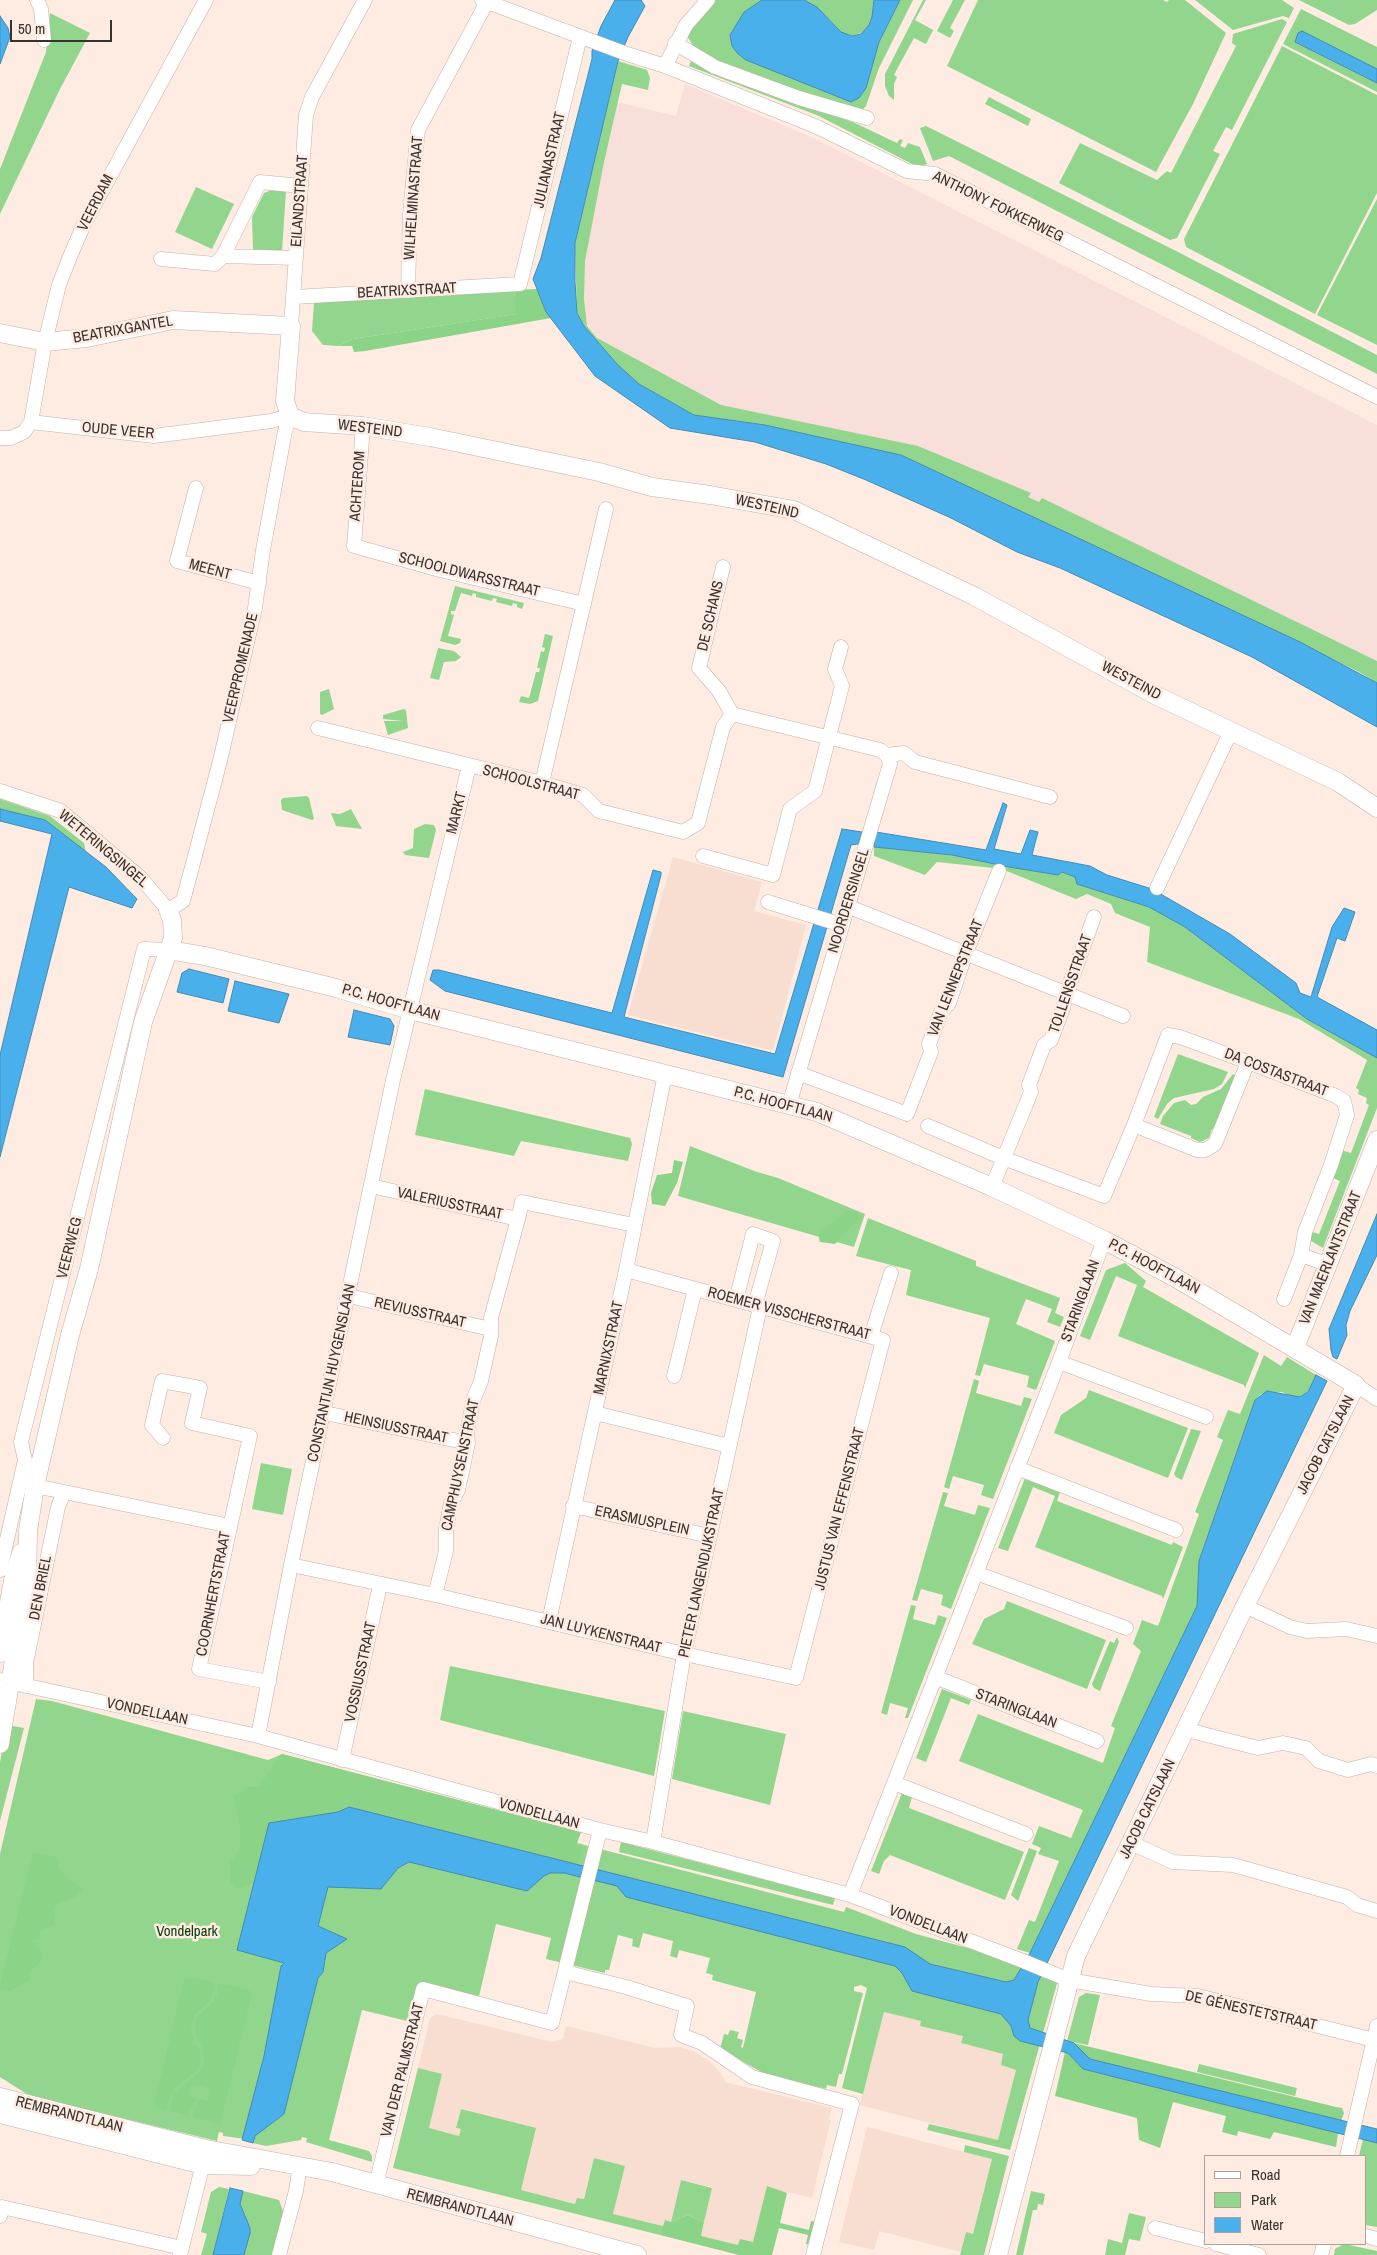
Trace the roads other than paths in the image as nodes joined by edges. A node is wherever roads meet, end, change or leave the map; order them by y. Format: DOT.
graph roads {
  1 [pos="37,0"];
  2 [pos="206,0"];
  3 [pos="365,0"];
  4 [pos="708,0"];
  5 [pos="485,1"];
  6 [pos="585,39"];
  7 [pos="44,40"];
  8 [pos="675,43"];
  9 [pos="665,66"];
  10 [pos="867,118"];
  11 [pos="301,186"];
  12 [pos="223,256"];
  13 [pos="161,258"];
  14 [pos="296,258"];
  15 [pos="520,284"];
  16 [pos="408,291"];
  17 [pos="294,297"];
  18 [pos="291,326"];
  19 [pos="0,333"];
  20 [pos="45,342"];
  21 [pos="1377,397"];
  22 [pos="290,416"];
  23 [pos="32,422"];
  24 [pos="363,426"];
  25 [pos="5,438"];
  26 [pos="196,488"];
  27 [pos="606,509"];
  28 [pos="354,546"];
  29 [pos="723,567"];
  30 [pos="260,583"];
  31 [pos="584,604"];
  32 [pos="841,647"];
  33 [pos="732,714"];
  34 [pos="318,728"];
  35 [pos="1231,731"];
  36 [pos="830,736"];
  37 [pos="887,755"];
  38 [pos="468,766"];
  39 [pos="542,783"];
  40 [pos="0,791"];
  41 [pos="1050,797"];
  42 [pos="1377,808"];
  43 [pos="703,856"];
  44 [pos="1000,871"];
  45 [pos="1157,888"];
  46 [pos="768,902"];
  47 [pos="847,906"];
  48 [pos="168,910"];
  49 [pos="1094,918"];
  50 [pos="838,924"];
  51 [pos="168,950"];
  52 [pos="966,953"];
  53 [pos="1067,992"];
  54 [pos="410,1010"];
  55 [pos="1123,1016"];
  56 [pos="1248,1062"];
  57 [pos="798,1073"];
  58 [pos="665,1074"];
  59 [pos="789,1105"];
  60 [pos="907,1114"];
  61 [pos="1134,1125"];
  62 [pos="928,1126"];
  63 [pos="1377,1140"];
  64 [pos="1003,1158"];
  65 [pos="371,1186"];
  66 [pos="992,1187"];
  67 [pos="518,1219"];
  68 [pos="634,1225"];
  69 [pos="1104,1240"];
  70 [pos="1301,1254"];
  71 [pos="1329,1265"];
  72 [pos="626,1270"];
  73 [pos="891,1273"];
  74 [pos="695,1289"];
  75 [pos="348,1296"];
  76 [pos="1284,1298"];
  77 [pos="736,1300"];
  78 [pos="758,1306"];
  79 [pos="490,1329"];
  80 [pos="877,1338"];
  81 [pos="1302,1353"];
  82 [pos="1059,1362"];
  83 [pos="674,1376"];
  84 [pos="1356,1385"];
  85 [pos="1377,1399"];
  86 [pos="324,1413"];
  87 [pos="595,1413"];
  88 [pos="1206,1417"];
  89 [pos="163,1438"];
  90 [pos="468,1442"];
  91 [pos="730,1446"];
  92 [pos="1017,1468"];
  93 [pos="35,1486"];
  94 [pos="64,1492"];
  95 [pos="573,1506"];
  96 [pos="230,1526"];
  97 [pos="1176,1530"];
  98 [pos="28,1531"];
  99 [pos="710,1536"];
  100 [pos="291,1566"];
  101 [pos="0,1570"];
  102 [pos="976,1573"];
  103 [pos="380,1585"];
  104 [pos="435,1595"];
  105 [pos="1245,1606"];
  106 [pos="549,1621"];
  107 [pos="1126,1628"];
  108 [pos="1377,1636"];
  109 [pos="0,1653"];
  110 [pos="684,1654"];
  111 [pos="935,1677"];
  112 [pos="796,1678"];
  113 [pos="269,1682"];
  114 [pos="13,1683"];
  115 [pos="1187,1730"];
  116 [pos="258,1736"];
  117 [pos="1097,1741"];
  118 [pos="0,1744"];
  119 [pos="342,1760"];
  120 [pos="1377,1766"];
  121 [pos="894,1783"];
  122 [pos="600,1830"];
  123 [pos="1026,1834"];
  124 [pos="653,1842"];
  125 [pos="1131,1843"];
  126 [pos="850,1896"];
  127 [pos="1377,1910"];
  128 [pos="565,1972"];
  129 [pos="1069,1980"];
  130 [pos="1377,2026"];
  131 [pos="1374,2040"];
  132 [pos="0,2097"];
  133 [pos="0,2114"];
  134 [pos="1347,2155"];
  135 [pos="205,2157"];
  136 [pos="292,2164"];
  137 [pos="376,2185"];
  138 [pos="0,2216"];
  139 [pos="1155,2228"];
  140 [pos="1204,2240"];
  141 [pos="1220,2245"];
  142 [pos="181,2252"];
  143 [pos="279,2255"];
  144 [pos="637,2255"];
  145 [pos="813,2255"];
  146 [pos="998,2255"];
  147 [pos="1259,2255"];
  1 -- 7 [label="street"];
  2 -- 20 [label="street, VEERDAM"];
  3 -- 11 [label="street, EILANDSTRAAT"];
  4 -- 8 [label="street"];
  5 -- 6 [label="street, ANTHONY FOKKERWEG"];
  5 -- 16 [label="street, WILHELMINASTRAAT"];
  6 -- 9 [label="street, ANTHONY FOKKERWEG"];
  6 -- 15 [label="street, JULIANASTRAAT"];
  8 -- 9 [label="street"];
  8 -- 10 [label="street"];
  9 -- 21 [label="street, ANTHONY FOKKERWEG"];
  11 -- 12 [label="street"];
  11 -- 14 [label="street, EILANDSTRAAT"];
  12 -- 13 [label="street"];
  12 -- 14 [label="street"];
  14 -- 17 [label="street, EILANDSTRAAT"];
  15 -- 16 [label="street, BEATRIXSTRAAT"];
  16 -- 17 [label="street, BEATRIXSTRAAT"];
  17 -- 18 [label="street, EILANDSTRAAT"];
  18 -- 20 [label="street, BEATRIXGANTEL"];
  18 -- 22 [label="street, EILANDSTRAAT"];
  19 -- 20 [label="street, BEATRIXGANTEL"];
  20 -- 23 [label="street, VEERDAM"];
  22 -- 23 [label="street, OUDE VEER"];
  22 -- 24 [label="street, WESTEIND"];
  22 -- 30 [label="street, VEERPROMENADE"];
  23 -- 25 [label="street"];
  24 -- 28 [label="street, ACHTEROM"];
  24 -- 35 [label="street, WESTEIND"];
  26 -- 30 [label="street, MEENT"];
  27 -- 31 [label="street"];
  28 -- 31 [label="street, SCHOOLDWARSSTRAAT"];
  29 -- 33 [label="street, DE SCHANS"];
  30 -- 48 [label="street, VEERPROMENADE"];
  31 -- 39 [label="street"];
  32 -- 36 [label="street"];
  33 -- 36 [label="street"];
  33 -- 39 [label="street, SCHOOLSTRAAT"];
  34 -- 38 [label="street"];
  35 -- 42 [label="street, WESTEIND"];
  35 -- 45 [label="street"];
  36 -- 37 [label="street"];
  36 -- 43 [label="street"];
  37 -- 41 [label="street"];
  37 -- 47 [label="street, NOORDERSINGEL"];
  38 -- 39 [label="street, SCHOOLSTRAAT"];
  38 -- 54 [label="street, MARKT"];
  40 -- 48 [label="street, WETERINGSINGEL"];
  44 -- 52 [label="street, VAN LENNEPSTRAAT"];
  46 -- 50 [label="street"];
  47 -- 50 [label="street, NOORDERSINGEL"];
  47 -- 52 [label="street"];
  48 -- 51 [label="street, VEERWEG"];
  49 -- 53 [label="street, TOLLENSSTRAAT"];
  50 -- 57 [label="street, NOORDERSINGEL"];
  51 -- 54 [label="street, P.C. HOOFTLAAN"];
  51 -- 93 [label="street, VEERWEG"];
  51 -- 101 [label="street, VEERWEG"];
  52 -- 53 [label="street"];
  52 -- 60 [label="street, VAN LENNEPSTRAAT"];
  53 -- 55 [label="street"];
  53 -- 64 [label="street, TOLLENSSTRAAT"];
  54 -- 58 [label="street, P.C. HOOFTLAAN"];
  54 -- 65 [label="street, CONSTANTIJN HUYGENSLAAN"];
  56 -- 61 [label="street"];
  56 -- 61 [label="street, DA COSTASTRAAT"];
  56 -- 70 [label="street, DA COSTASTRAAT"];
  57 -- 59 [label="street, NOORDERSINGEL"];
  57 -- 60 [label="street, P.C. HOOFTLAAN"];
  58 -- 59 [label="street, P.C. HOOFTLAAN"];
  58 -- 68 [label="street, MARNIXSTRAAT"];
  59 -- 66 [label="street, P.C. HOOFTLAAN"];
  61 -- 64 [label="street"];
  62 -- 64 [label="street"];
  63 -- 71 [label="street, VAN MAERLANTSTRAAT"];
  64 -- 66 [label="street, TOLLENSSTRAAT"];
  65 -- 67 [label="street, VALERIUSSTRAAT"];
  65 -- 75 [label="street, CONSTANTIJN HUYGENSLAAN"];
  66 -- 69 [label="street, P.C. HOOFTLAAN"];
  67 -- 68 [label="street, VALERIUSSTRAAT"];
  67 -- 79 [label="street, CAMPHUYSENSTRAAT"];
  68 -- 72 [label="street, MARNIXSTRAAT"];
  69 -- 81 [label="street, P.C. HOOFTLAAN"];
  69 -- 82 [label="street, STARINGLAAN"];
  70 -- 71 [label="street"];
  70 -- 76 [label="street, DA COSTASTRAAT"];
  71 -- 81 [label="street, VAN MAERLANTSTRAAT"];
  72 -- 74 [label="street, ROEMER VISSCHERSTRAAT"];
  72 -- 87 [label="street, MARNIXSTRAAT"];
  73 -- 80 [label="street, JUSTUS VAN EFFENSTRAAT"];
  74 -- 77 [label="street, ROEMER VISSCHERSTRAAT"];
  74 -- 83 [label="street, ROEMER VISSCHERSTRAAT"];
  75 -- 79 [label="street, REVIUSSTRAAT"];
  75 -- 86 [label="street, CONSTANTIJN HUYGENSLAAN"];
  77 -- 78 [label="street, ROEMER VISSCHERSTRAAT"];
  77 -- 78 [label="street, PIETER LANGENDIJKSTRAAT"];
  78 -- 80 [label="street, ROEMER VISSCHERSTRAAT"];
  78 -- 91 [label="street, PIETER LANGENDIJKSTRAAT"];
  79 -- 90 [label="street, CAMPHUYSENSTRAAT"];
  80 -- 112 [label="street, JUSTUS VAN EFFENSTRAAT"];
  81 -- 84 [label="street, P.C. HOOFTLAAN"];
  82 -- 88 [label="street, STARINGLAAN"];
  82 -- 92 [label="street, STARINGLAAN"];
  84 -- 85 [label="street, P.C. HOOFTLAAN"];
  84 -- 105 [label="street, JACOB CATSLAAN"];
  86 -- 90 [label="street, HEINSIUSSTRAAT"];
  86 -- 100 [label="street, CONSTANTIJN HUYGENSLAAN"];
  87 -- 91 [label="street"];
  87 -- 95 [label="street, MARNIXSTRAAT"];
  89 -- 96 [label="street"];
  90 -- 104 [label="street, CAMPHUYSENSTRAAT"];
  91 -- 99 [label="street, PIETER LANGENDIJKSTRAAT"];
  92 -- 97 [label="street"];
  92 -- 102 [label="street, STARINGLAAN"];
  93 -- 94 [label="street, COORNHERTSTRAAT"];
  93 -- 98 [label="street, VEERWEG"];
  94 -- 96 [label="street, COORNHERTSTRAAT"];
  94 -- 114 [label="street, DEN BRIEL"];
  95 -- 99 [label="street, ERASMUSPLEIN"];
  95 -- 106 [label="street, MARNIXSTRAAT"];
  96 -- 113 [label="street, COORNHERTSTRAAT"];
  98 -- 109 [label="street, VEERWEG"];
  98 -- 114 [label="street, VEERWEG"];
  99 -- 110 [label="street, PIETER LANGENDIJKSTRAAT"];
  100 -- 103 [label="street"];
  100 -- 113 [label="street, CONSTANTIJN HUYGENSLAAN"];
  102 -- 107 [label="street"];
  102 -- 111 [label="street, STARINGLAAN"];
  103 -- 104 [label="street"];
  103 -- 119 [label="street, VOSSIUSSTRAAT"];
  104 -- 106 [label="street, JAN LUYKENSTRAAT"];
  105 -- 108 [label="street"];
  105 -- 115 [label="street, JACOB CATSLAAN"];
  106 -- 110 [label="street, JAN LUYKENSTRAAT"];
  110 -- 112 [label="street, JAN LUYKENSTRAAT"];
  110 -- 124 [label="street, PIETER LANGENDIJKSTRAAT"];
  111 -- 117 [label="street, STARINGLAAN"];
  111 -- 121 [label="street, STARINGLAAN"];
  113 -- 116 [label="street, CONSTANTIJN HUYGENSLAAN"];
  114 -- 116 [label="street, VONDELLAAN"];
  114 -- 118 [label="street, VEERWEG"];
  115 -- 120 [label="street"];
  115 -- 125 [label="street, JACOB CATSLAAN"];
  116 -- 119 [label="street, VONDELLAAN"];
  119 -- 122 [label="street, VONDELLAAN"];
  121 -- 123 [label="street"];
  121 -- 126 [label="street, STARINGLAAN"];
  122 -- 124 [label="street, VONDELLAAN"];
  122 -- 128 [label="street, VAN DER PALMSTRAAT"];
  124 -- 126 [label="street, VONDELLAAN"];
  125 -- 127 [label="street"];
  125 -- 129 [label="street, JACOB CATSLAAN"];
  126 -- 129 [label="street, VONDELLAAN"];
  128 -- 137 [label="street, VAN DER PALMSTRAAT"];
  128 -- 145 [label="street"];
  129 -- 131 [label="street, DE GÉNESTETSTRAAT"];
  129 -- 146 [label="street, JACOB CATSLAAN"];
  130 -- 131 [label="street"];
  131 -- 134 [label="street"];
  132 -- 135 [label="street, REMBRANDTLAAN"];
  133 -- 135 [label="street, REMBRANDTLAAN"];
  135 -- 136 [label="street, REMBRANDTLAAN"];
  135 -- 142 [label="street"];
  136 -- 137 [label="street, REMBRANDTLAAN"];
  136 -- 143 [label="street"];
  137 -- 144 [label="street, REMBRANDTLAAN"];
  138 -- 142 [label="street"];
  139 -- 140 [label="street"];
  141 -- 147 [label="street"];
}
